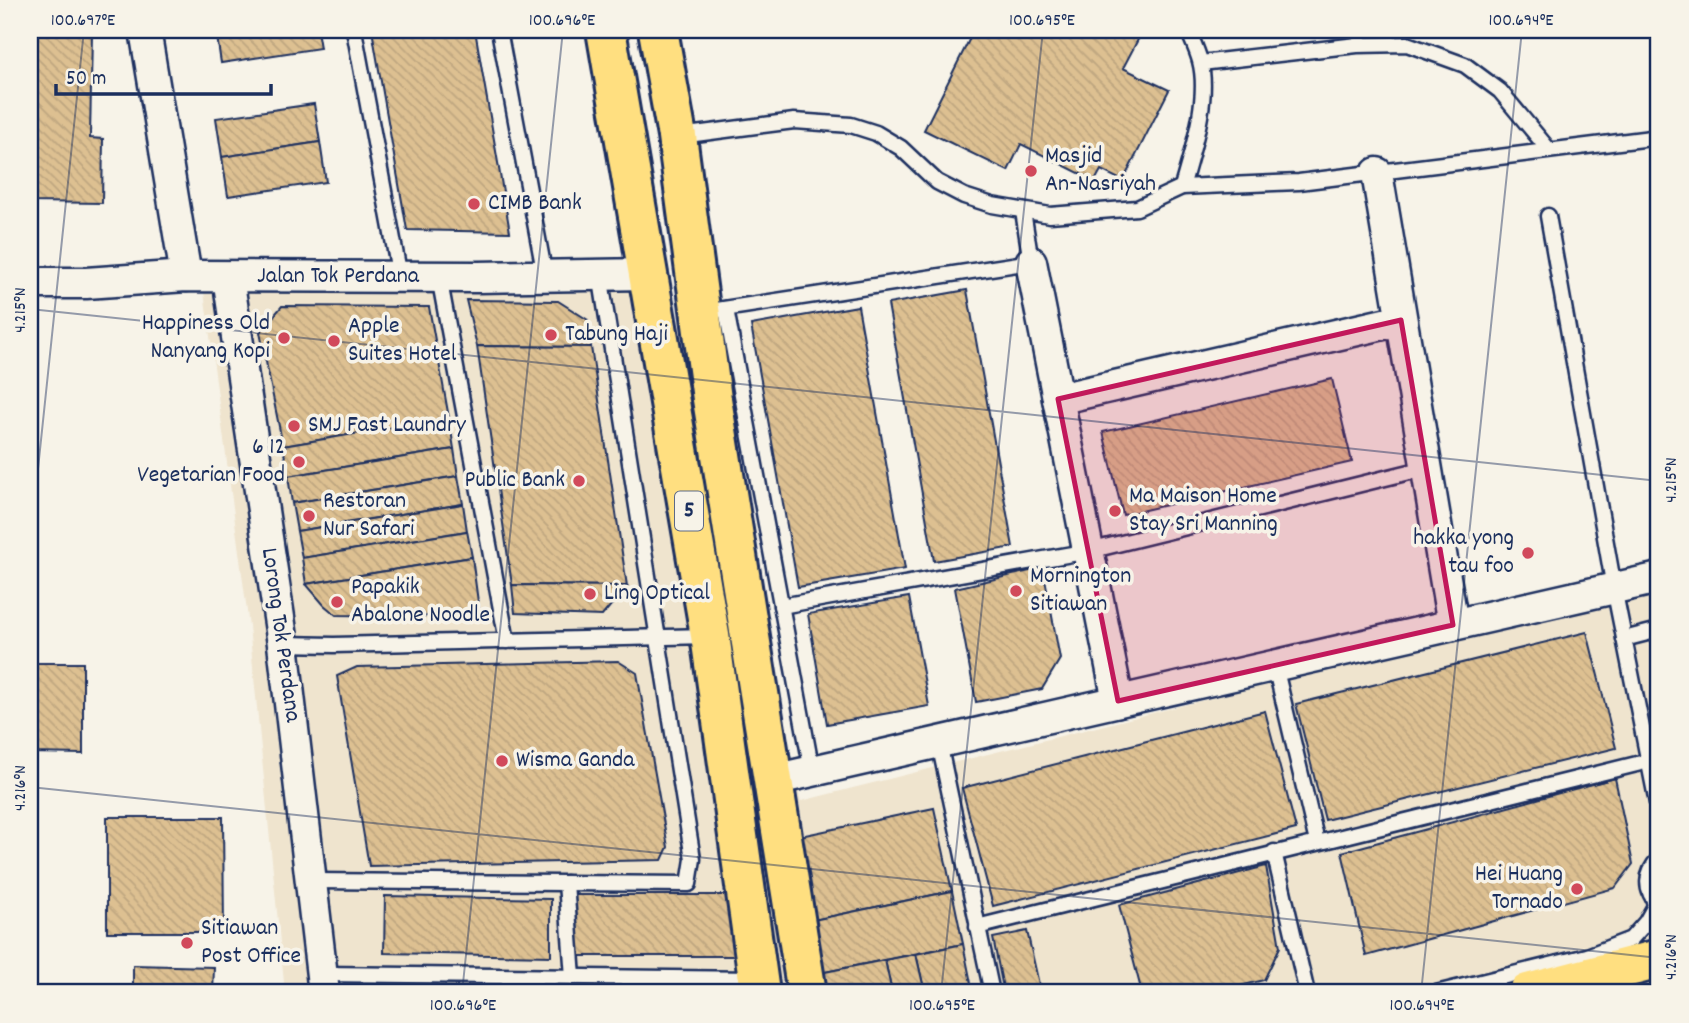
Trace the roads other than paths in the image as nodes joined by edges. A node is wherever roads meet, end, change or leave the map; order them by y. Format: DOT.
graph roads {
  1 [pos="145,30"];
  2 [pos="354,30"];
  3 [pos="499,30"];
  4 [pos="606,30"];
  5 [pos="658,30"];
  6 [pos="1188,30"];
  7 [pos="1201,63"];
  8 [pos="677,136"];
  9 [pos="1659,136"];
  10 [pos="1549,150"];
  11 [pos="1377,173"];
  12 [pos="1182,187"];
  13 [pos="1023,211"];
  14 [pos="1548,216"];
  15 [pos="1031,262"];
  16 [pos="600,274"];
  17 [pos="647,274"];
  18 [pos="186,276"];
  19 [pos="439,276"];
  20 [pos="545,276"];
  21 [pos="228,277"];
  22 [pos="400,277"];
  23 [pos="30,283"];
  24 [pos="713,311"];
  25 [pos="1401,320"];
  26 [pos="1058,400"];
  27 [pos="1426,468"];
  28 [pos="1089,551"];
  29 [pos="1659,578"];
  30 [pos="1614,588"];
  31 [pos="781,606"];
  32 [pos="1453,625"];
  33 [pos="1659,630"];
  34 [pos="710,635"];
  35 [pos="657,638"];
  36 [pos="1624,639"];
  37 [pos="507,641"];
  38 [pos="283,643"];
  39 [pos="1275,666"];
  40 [pos="1118,701"];
  41 [pos="939,743"];
  42 [pos="1649,761"];
  43 [pos="812,771"];
  44 [pos="774,780"];
  45 [pos="1659,813"];
  46 [pos="1317,842"];
  47 [pos="1274,852"];
  48 [pos="1659,859"];
  49 [pos="312,881"];
  50 [pos="566,883"];
  51 [pos="1657,903"];
  52 [pos="977,927"];
  53 [pos="1659,959"];
  54 [pos="573,977"];
  55 [pos="323,984"];
  56 [pos="759,986"];
  57 [pos="807,993"];
  58 [pos="992,993"];
  59 [pos="1307,993"];
  60 [pos="1436,993"];
  61 [pos="1528,993"];
  1 -- 18 [label="street"];
  2 -- 22 [label="lane"];
  3 -- 20 [label="lane"];
  4 -- 17 [label="main road, 5"];
  5 -- 8 [label="main road, 5"];
  6 -- 7 [label="lane"];
  7 -- 10 [label="lane"];
  7 -- 12 [label="lane"];
  8 -- 13 [label="lane"];
  8 -- 24 [label="main road, 5"];
  9 -- 10 [label="lane"];
  10 -- 11 [label="lane"];
  11 -- 12 [label="lane"];
  11 -- 25 [label="street"];
  12 -- 13 [label="lane"];
  13 -- 15 [label="lane"];
  14 -- 30 [label="lane"];
  15 -- 24 [label="lane"];
  15 -- 26 [label="street"];
  16 -- 17 [label="street, Jalan Tok Perdana"];
  16 -- 20 [label="street, Jalan Tok Perdana"];
  16 -- 35 [label="lane"];
  17 -- 34 [label="main road, 5"];
  18 -- 21 [label="street, Jalan Tok Perdana"];
  18 -- 23 [label="street, Jalan Tok Perdana"];
  19 -- 20 [label="street, Jalan Tok Perdana"];
  19 -- 22 [label="street, Jalan Tok Perdana"];
  19 -- 37 [label="lane"];
  21 -- 22 [label="street, Jalan Tok Perdana"];
  21 -- 38 [label="street, Lorong Tok Perdana"];
  24 -- 31 [label="lane"];
  24 -- 44 [label="main road, 5"];
  25 -- 26 [label="street"];
  25 -- 27 [label="street"];
  26 -- 28 [label="street"];
  27 -- 28 [label="lane"];
  27 -- 32 [label="street"];
  28 -- 31 [label="lane"];
  28 -- 40 [label="street"];
  29 -- 30 [label="street"];
  30 -- 32 [label="street"];
  30 -- 36 [label="lane"];
  31 -- 43 [label="lane"];
  32 -- 39 [label="street"];
  33 -- 36 [label="lane"];
  34 -- 35 [label="lane"];
  34 -- 56 [label="main road, 5"];
  35 -- 37 [label="lane"];
  35 -- 50 [label="lane"];
  36 -- 42 [label="lane"];
  37 -- 38 [label="lane"];
  38 -- 49 [label="street, Lorong Tok Perdana"];
  39 -- 40 [label="street"];
  39 -- 46 [label="lane"];
  40 -- 41 [label="street"];
  41 -- 43 [label="street"];
  41 -- 52 [label="lane"];
  42 -- 45 [label="lane"];
  42 -- 46 [label="lane"];
  43 -- 44 [label="street"];
  44 -- 57 [label="main road, 5"];
  46 -- 47 [label="lane"];
  47 -- 52 [label="lane"];
  47 -- 59 [label="lane"];
  48 -- 51 [label="lane"];
  49 -- 50 [label="lane"];
  49 -- 55 [label="street, Lorong Tok Perdana"];
  50 -- 54 [label="lane"];
  51 -- 60 [label="lane"];
  52 -- 58 [label="lane"];
  53 -- 61 [label="main road"];
  54 -- 55 [label="lane"];
  54 -- 56 [label="lane"];
}
